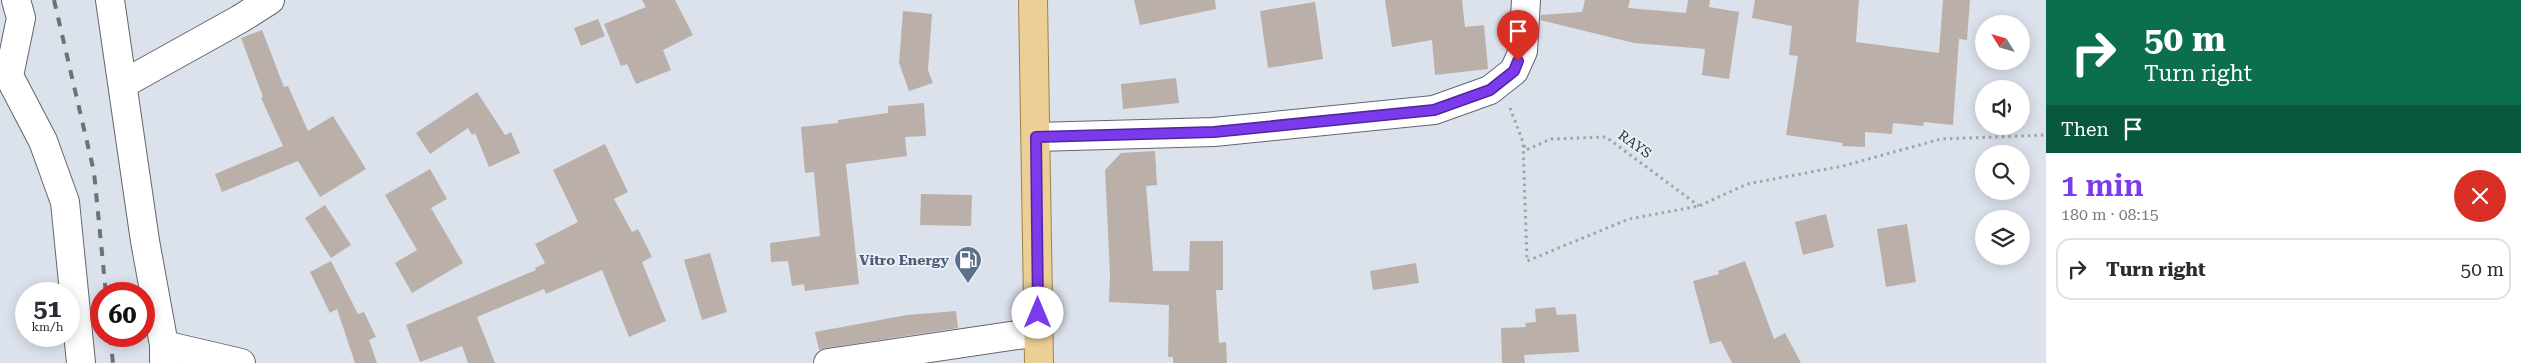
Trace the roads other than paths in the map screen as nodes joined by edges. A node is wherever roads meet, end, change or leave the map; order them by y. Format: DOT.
graph roads {
  1 [pos="16,0"];
  2 [pos="110,0"];
  3 [pos="270,0"];
  4 [pos="1033,0"];
  5 [pos="1526,0"];
  6 [pos="123,84"];
  7 [pos="1036,137"];
  8 [pos="1038,332"];
  9 [pos="164,354"];
  10 [pos="81,363"];
  11 [pos="240,363"];
  12 [pos="828,363"];
  13 [pos="1038,363"];
  1 -- 10 [label="street"];
  2 -- 6 [label="street"];
  3 -- 6 [label="street"];
  4 -- 7 [label="main road"];
  5 -- 7 [label="street"];
  6 -- 9 [label="street"];
  7 -- 8 [label="main road"];
  8 -- 12 [label="street"];
  8 -- 13 [label="main road"];
  9 -- 11 [label="street"];
}
